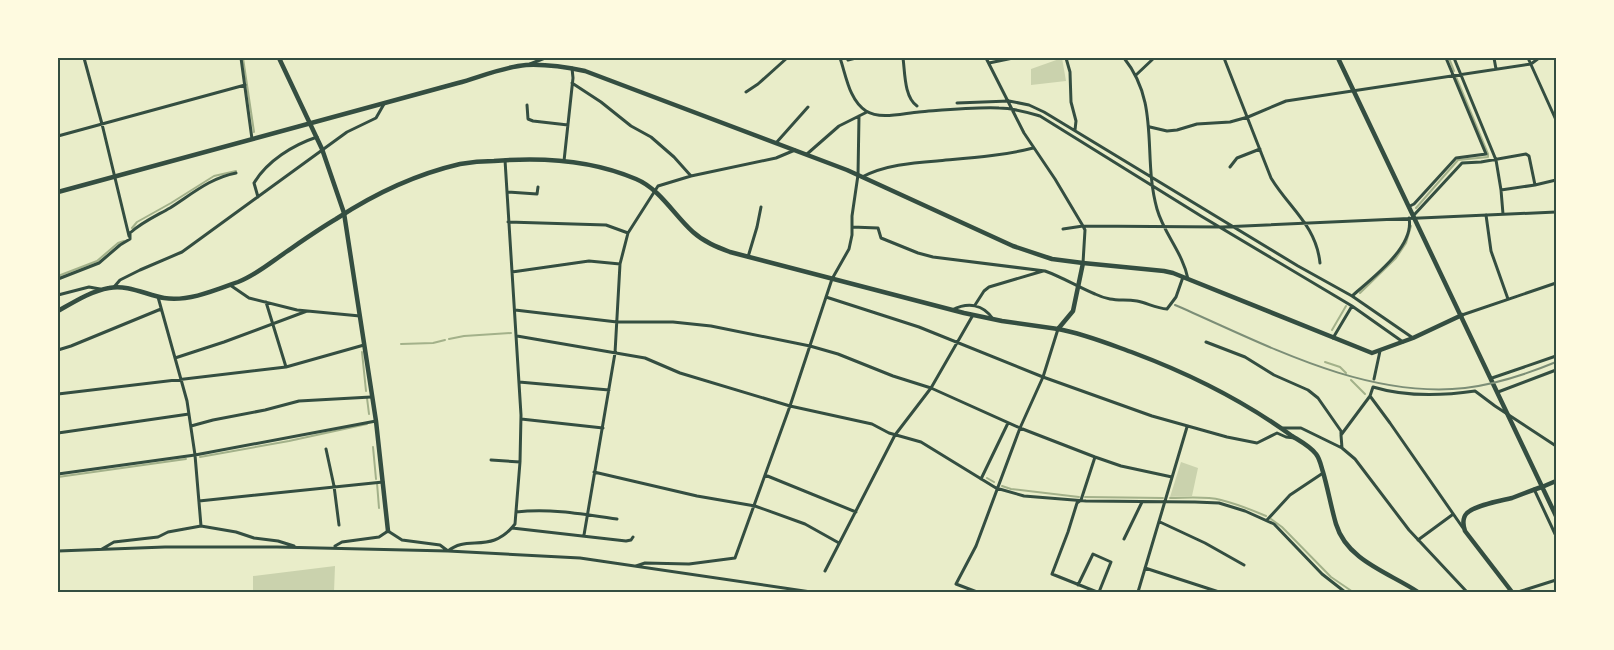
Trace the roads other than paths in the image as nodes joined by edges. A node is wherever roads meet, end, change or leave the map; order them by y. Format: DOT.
graph roads {
  1 [pos="84,58"];
  2 [pos="241,58"];
  3 [pos="282,58"];
  4 [pos="545,58"];
  5 [pos="787,58"];
  6 [pos="840,58"];
  7 [pos="847,58"];
  8 [pos="856,58"];
  9 [pos="903,58"];
  10 [pos="986,58"];
  11 [pos="1012,58"];
  12 [pos="1066,58"];
  13 [pos="1124,58"];
  14 [pos="1154,58"];
  15 [pos="1224,58"];
  16 [pos="1338,58"];
  17 [pos="1446,58"];
  18 [pos="1454,58"];
  19 [pos="1494,58"];
  20 [pos="1528,58"];
  21 [pos="1539,58"];
  22 [pos="989,63"];
  23 [pos="1531,64"];
  24 [pos="527,65"];
  25 [pos="572,68"];
  26 [pos="1496,69"];
  27 [pos="1453,74"];
  28 [pos="1462,74"];
  29 [pos="1136,75"];
  30 [pos="572,83"];
  31 [pos="245,85"];
  32 [pos="1354,90"];
  33 [pos="746,92"];
  34 [pos="1009,100"];
  35 [pos="957,103"];
  36 [pos="384,104"];
  37 [pos="527,105"];
  38 [pos="917,106"];
  39 [pos="808,107"];
  40 [pos="1013,109"];
  41 [pos="868,112"];
  42 [pos="859,116"];
  43 [pos="1248,117"];
  44 [pos="1556,120"];
  45 [pos="312,123"];
  46 [pos="102,124"];
  47 [pos="568,125"];
  48 [pos="1150,127"];
  49 [pos="1075,130"];
  50 [pos="58,136"];
  51 [pos="317,137"];
  52 [pos="252,140"];
  53 [pos="776,143"];
  54 [pos="1034,148"];
  55 [pos="1260,149"];
  56 [pos="322,150"];
  57 [pos="796,150"];
  58 [pos="807,154"];
  59 [pos="505,160"];
  60 [pos="1496,160"];
  61 [pos="564,161"];
  62 [pos="1230,167"];
  63 [pos="236,174"];
  64 [pos="116,176"];
  65 [pos="691,176"];
  66 [pos="859,176"];
  67 [pos="1150,176"];
  68 [pos="1556,180"];
  69 [pos="1151,185"];
  70 [pos="1535,185"];
  71 [pos="538,188"];
  72 [pos="1502,190"];
  73 [pos="654,191"];
  74 [pos="58,192"];
  75 [pos="507,192"];
  76 [pos="258,197"];
  77 [pos="1410,206"];
  78 [pos="761,207"];
  79 [pos="1556,212"];
  80 [pos="344,214"];
  81 [pos="1503,214"];
  82 [pos="1486,215"];
  83 [pos="1413,217"];
  84 [pos="508,222"];
  85 [pos="1306,222"];
  86 [pos="1083,226"];
  87 [pos="1234,227"];
  88 [pos="852,228"];
  89 [pos="1165,228"];
  90 [pos="1222,228"];
  91 [pos="1063,229"];
  92 [pos="628,233"];
  93 [pos="130,240"];
  94 [pos="748,258"];
  95 [pos="1083,263"];
  96 [pos="1320,263"];
  97 [pos="620,264"];
  98 [pos="1045,271"];
  99 [pos="512,272"];
  100 [pos="1185,278"];
  101 [pos="58,279"];
  102 [pos="832,279"];
  103 [pos="1556,282"];
  104 [pos="230,284"];
  105 [pos="1078,286"];
  106 [pos="114,287"];
  107 [pos="104,289"];
  108 [pos="58,295"];
  109 [pos="1352,296"];
  110 [pos="158,297"];
  111 [pos="826,297"];
  112 [pos="1508,299"];
  113 [pos="266,302"];
  114 [pos="975,305"];
  115 [pos="1352,306"];
  116 [pos="162,309"];
  117 [pos="514,310"];
  118 [pos="951,310"];
  119 [pos="58,311"];
  120 [pos="307,311"];
  121 [pos="973,315"];
  122 [pos="1462,315"];
  123 [pos="361,316"];
  124 [pos="993,319"];
  125 [pos="617,322"];
  126 [pos="272,324"];
  127 [pos="1058,329"];
  128 [pos="517,336"];
  129 [pos="1333,338"];
  130 [pos="1413,338"];
  131 [pos="1206,342"];
  132 [pos="1403,342"];
  133 [pos="958,343"];
  134 [pos="364,345"];
  135 [pos="810,346"];
  136 [pos="58,350"];
  137 [pos="1380,351"];
  138 [pos="615,353"];
  139 [pos="1556,356"];
  140 [pos="175,358"];
  141 [pos="286,367"];
  142 [pos="1556,370"];
  143 [pos="1043,377"];
  144 [pos="1492,378"];
  145 [pos="1374,379"];
  146 [pos="181,381"];
  147 [pos="519,382"];
  148 [pos="931,388"];
  149 [pos="609,390"];
  150 [pos="1498,392"];
  151 [pos="58,394"];
  152 [pos="1370,396"];
  153 [pos="371,397"];
  154 [pos="790,406"];
  155 [pos="189,414"];
  156 [pos="1509,414"];
  157 [pos="521,419"];
  158 [pos="376,421"];
  159 [pos="1008,423"];
  160 [pos="191,426"];
  161 [pos="1187,426"];
  162 [pos="603,428"];
  163 [pos="1020,428"];
  164 [pos="1283,428"];
  165 [pos="58,433"];
  166 [pos="895,435"];
  167 [pos="1341,435"];
  168 [pos="1296,438"];
  169 [pos="1556,446"];
  170 [pos="1342,448"];
  171 [pos="326,449"];
  172 [pos="195,455"];
  173 [pos="1095,457"];
  174 [pos="491,460"];
  175 [pos="520,462"];
  176 [pos="594,472"];
  177 [pos="1323,473"];
  178 [pos="58,474"];
  179 [pos="765,475"];
  180 [pos="1172,477"];
  181 [pos="981,479"];
  182 [pos="383,482"];
  183 [pos="1556,482"];
  184 [pos="334,486"];
  185 [pos="1542,487"];
  186 [pos="996,488"];
  187 [pos="1534,489"];
  188 [pos="1081,500"];
  189 [pos="199,501"];
  190 [pos="1142,502"];
  191 [pos="1165,502"];
  192 [pos="755,506"];
  193 [pos="516,512"];
  194 [pos="856,512"];
  195 [pos="1452,514"];
  196 [pos="587,515"];
  197 [pos="1556,516"];
  198 [pos="617,519"];
  199 [pos="1267,520"];
  200 [pos="1160,522"];
  201 [pos="339,525"];
  202 [pos="200,526"];
  203 [pos="512,528"];
  204 [pos="388,531"];
  205 [pos="1465,531"];
  206 [pos="584,535"];
  207 [pos="1556,536"];
  208 [pos="633,537"];
  209 [pos="1124,539"];
  210 [pos="1418,540"];
  211 [pos="840,543"];
  212 [pos="298,548"];
  213 [pos="333,548"];
  214 [pos="101,549"];
  215 [pos="58,551"];
  216 [pos="448,551"];
  217 [pos="1244,565"];
  218 [pos="636,566"];
  219 [pos="1146,568"];
  220 [pos="825,571"];
  221 [pos="1556,580"];
  222 [pos="1078,585"];
  223 [pos="1339,591"];
  224 [pos="811,592"];
  225 [pos="977,592"];
  226 [pos="1098,592"];
  227 [pos="1138,592"];
  228 [pos="1219,592"];
  229 [pos="1345,592"];
  230 [pos="1418,592"];
  231 [pos="1467,592"];
  232 [pos="1512,592"];
  233 [pos="1518,592"];
  1 -- 46 [label="street"];
  2 -- 31 [label="street"];
  3 -- 45 [label="street"];
  4 -- 24 [label="street"];
  5 -- 33 [label="street"];
  6 -- 41 [label="street"];
  7 -- 8 [label="street"];
  9 -- 38 [label="street"];
  10 -- 22 [label="street"];
  11 -- 22 [label="street"];
  12 -- 49 [label="street"];
  13 -- 29 [label="street"];
  14 -- 29 [label="street"];
  15 -- 43 [label="street"];
  16 -- 32 [label="street"];
  17 -- 27 [label="street"];
  18 -- 28 [label="street"];
  19 -- 26 [label="street"];
  20 -- 23 [label="street"];
  21 -- 23 [label="street"];
  22 -- 34 [label="street"];
  23 -- 26 [label="street"];
  23 -- 44 [label="street"];
  24 -- 25 [label="street"];
  24 -- 36 [label="street"];
  25 -- 30 [label="street"];
  25 -- 53 [label="street"];
  26 -- 28 [label="street"];
  27 -- 28 [label="street"];
  27 -- 32 [label="street"];
  27 -- 77 [label="street"];
  28 -- 60 [label="street"];
  29 -- 48 [label="street"];
  30 -- 47 [label="street"];
  30 -- 65 [label="street"];
  31 -- 46 [label="street"];
  31 -- 52 [label="street"];
  32 -- 43 [label="street"];
  32 -- 77 [label="street"];
  34 -- 35 [label="street"];
  34 -- 40 [label="street"];
  34 -- 49 [label="street"];
  36 -- 45 [label="street"];
  36 -- 56 [label="street"];
  37 -- 47 [label="street"];
  39 -- 53 [label="street"];
  40 -- 41 [label="street"];
  40 -- 54 [label="street"];
  40 -- 69 [label="street"];
  41 -- 42 [label="street"];
  42 -- 58 [label="street"];
  42 -- 66 [label="street"];
  43 -- 48 [label="street"];
  43 -- 55 [label="street"];
  45 -- 51 [label="street"];
  45 -- 52 [label="street"];
  46 -- 50 [label="street"];
  46 -- 64 [label="street"];
  47 -- 61 [label="street"];
  48 -- 67 [label="street"];
  49 -- 67 [label="street"];
  51 -- 56 [label="street"];
  51 -- 76 [label="street"];
  52 -- 64 [label="street"];
  53 -- 57 [label="street"];
  54 -- 66 [label="street"];
  54 -- 86 [label="street"];
  55 -- 62 [label="street"];
  55 -- 85 [label="street"];
  56 -- 76 [label="street"];
  56 -- 80 [label="street"];
  57 -- 58 [label="street"];
  57 -- 65 [label="street"];
  58 -- 66 [label="street"];
  59 -- 61 [label="street"];
  59 -- 75 [label="street"];
  59 -- 80 [label="street"];
  60 -- 70 [label="street"];
  60 -- 72 [label="street"];
  60 -- 83 [label="street"];
  61 -- 73 [label="street"];
  63 -- 93 [label="street"];
  64 -- 74 [label="street"];
  64 -- 93 [label="street"];
  65 -- 73 [label="street"];
  66 -- 88 [label="street"];
  66 -- 95 [label="street"];
  67 -- 69 [label="street"];
  67 -- 87 [label="street"];
  68 -- 70 [label="street"];
  69 -- 89 [label="street"];
  69 -- 90 [label="street"];
  70 -- 72 [label="street"];
  71 -- 75 [label="street"];
  72 -- 81 [label="street"];
  73 -- 92 [label="street"];
  73 -- 94 [label="street"];
  75 -- 84 [label="street"];
  76 -- 106 [label="street"];
  77 -- 83 [label="street"];
  78 -- 94 [label="street"];
  79 -- 81 [label="street"];
  80 -- 104 [label="street"];
  80 -- 123 [label="street"];
  81 -- 82 [label="street"];
  82 -- 83 [label="street"];
  82 -- 112 [label="street"];
  83 -- 85 [label="street"];
  83 -- 109 [label="street"];
  83 -- 122 [label="street"];
  84 -- 92 [label="street"];
  84 -- 99 [label="street"];
  85 -- 87 [label="street"];
  85 -- 96 [label="street"];
  86 -- 89 [label="street"];
  86 -- 91 [label="street"];
  86 -- 95 [label="street"];
  87 -- 90 [label="street"];
  87 -- 109 [label="street"];
  88 -- 98 [label="street"];
  88 -- 102 [label="street"];
  89 -- 90 [label="street"];
  89 -- 100 [label="street"];
  90 -- 115 [label="street"];
  92 -- 97 [label="street"];
  93 -- 101 [label="street"];
  94 -- 102 [label="street"];
  95 -- 100 [label="street"];
  95 -- 105 [label="street"];
  97 -- 99 [label="street"];
  97 -- 125 [label="street"];
  98 -- 105 [label="street"];
  98 -- 114 [label="street"];
  99 -- 117 [label="street"];
  100 -- 105 [label="street"];
  100 -- 129 [label="street"];
  102 -- 111 [label="street"];
  102 -- 118 [label="street"];
  103 -- 112 [label="street"];
  104 -- 110 [label="street"];
  104 -- 113 [label="street"];
  105 -- 127 [label="street"];
  106 -- 107 [label="street"];
  106 -- 110 [label="street"];
  107 -- 108 [label="street"];
  107 -- 119 [label="street"];
  109 -- 130 [label="street"];
  110 -- 116 [label="street"];
  111 -- 133 [label="street"];
  111 -- 135 [label="street"];
  112 -- 122 [label="street"];
  113 -- 120 [label="street"];
  113 -- 126 [label="street"];
  114 -- 118 [label="street"];
  114 -- 124 [label="street"];
  115 -- 129 [label="street"];
  115 -- 132 [label="street"];
  116 -- 136 [label="street"];
  116 -- 140 [label="street"];
  117 -- 125 [label="street"];
  117 -- 128 [label="street"];
  118 -- 121 [label="street"];
  120 -- 123 [label="street"];
  120 -- 126 [label="street"];
  121 -- 124 [label="street"];
  121 -- 133 [label="street"];
  122 -- 130 [label="street"];
  122 -- 144 [label="street"];
  123 -- 134 [label="street"];
  124 -- 127 [label="street"];
  125 -- 135 [label="street"];
  125 -- 138 [label="street"];
  126 -- 140 [label="street"];
  126 -- 141 [label="street"];
  127 -- 143 [label="street"];
  127 -- 164 [label="street"];
  128 -- 138 [label="street"];
  128 -- 147 [label="street"];
  129 -- 137 [label="street"];
  130 -- 132 [label="street"];
  131 -- 167 [label="street"];
  132 -- 137 [label="street"];
  133 -- 143 [label="street"];
  133 -- 148 [label="street"];
  134 -- 141 [label="street"];
  134 -- 153 [label="street"];
  135 -- 148 [label="street"];
  135 -- 154 [label="street"];
  137 -- 145 [label="street"];
  138 -- 149 [label="street"];
  138 -- 154 [label="street"];
  139 -- 144 [label="street"];
  140 -- 146 [label="street"];
  141 -- 146 [label="street"];
  142 -- 150 [label="street"];
  143 -- 161 [label="street"];
  143 -- 163 [label="street"];
  144 -- 150 [label="street"];
  146 -- 151 [label="street"];
  146 -- 155 [label="street"];
  147 -- 149 [label="street"];
  147 -- 157 [label="street"];
  148 -- 159 [label="street"];
  148 -- 166 [label="street"];
  149 -- 162 [label="street"];
  150 -- 156 [label="street"];
  152 -- 156 [label="street"];
  152 -- 167 [label="street"];
  152 -- 195 [label="street"];
  153 -- 158 [label="street"];
  153 -- 160 [label="street"];
  154 -- 166 [label="street"];
  154 -- 179 [label="street"];
  155 -- 160 [label="street"];
  155 -- 165 [label="street"];
  156 -- 169 [label="street"];
  156 -- 185 [label="street"];
  157 -- 162 [label="street"];
  157 -- 175 [label="street"];
  158 -- 172 [label="street"];
  158 -- 182 [label="street"];
  159 -- 163 [label="street"];
  159 -- 181 [label="street"];
  160 -- 172 [label="street"];
  161 -- 168 [label="street"];
  161 -- 180 [label="street"];
  162 -- 176 [label="street"];
  163 -- 173 [label="street"];
  163 -- 186 [label="street"];
  164 -- 168 [label="street"];
  164 -- 170 [label="street"];
  166 -- 181 [label="street"];
  166 -- 194 [label="street"];
  167 -- 170 [label="street"];
  168 -- 177 [label="street"];
  170 -- 210 [label="street"];
  171 -- 184 [label="street"];
  172 -- 178 [label="street"];
  172 -- 189 [label="street"];
  173 -- 180 [label="street"];
  173 -- 188 [label="street"];
  174 -- 175 [label="street"];
  175 -- 193 [label="street"];
  176 -- 192 [label="street"];
  176 -- 196 [label="street"];
  177 -- 199 [label="street"];
  177 -- 230 [label="street"];
  179 -- 192 [label="street"];
  179 -- 194 [label="street"];
  180 -- 191 [label="street"];
  181 -- 186 [label="street"];
  182 -- 184 [label="street"];
  182 -- 204 [label="street"];
  183 -- 185 [label="street"];
  184 -- 189 [label="street"];
  184 -- 201 [label="street"];
  185 -- 187 [label="street"];
  185 -- 197 [label="street"];
  186 -- 188 [label="street"];
  186 -- 225 [label="street"];
  187 -- 205 [label="street"];
  187 -- 207 [label="street"];
  188 -- 190 [label="street"];
  188 -- 222 [label="street"];
  189 -- 202 [label="street"];
  190 -- 191 [label="street"];
  190 -- 209 [label="street"];
  191 -- 199 [label="street"];
  191 -- 200 [label="street"];
  192 -- 211 [label="street"];
  192 -- 218 [label="street"];
  193 -- 196 [label="street"];
  193 -- 203 [label="street"];
  194 -- 211 [label="street"];
  195 -- 205 [label="street"];
  195 -- 210 [label="street"];
  196 -- 198 [label="street"];
  196 -- 206 [label="street"];
  199 -- 223 [label="street"];
  200 -- 217 [label="street"];
  200 -- 219 [label="street"];
  202 -- 212 [label="street"];
  202 -- 214 [label="street"];
  203 -- 206 [label="street"];
  203 -- 216 [label="street"];
  204 -- 213 [label="street"];
  204 -- 216 [label="street"];
  205 -- 232 [label="street"];
  206 -- 208 [label="street"];
  210 -- 231 [label="street"];
  211 -- 220 [label="street"];
  212 -- 213 [label="street"];
  212 -- 214 [label="street"];
  213 -- 216 [label="street"];
  214 -- 215 [label="street"];
  216 -- 218 [label="street"];
  218 -- 224 [label="street"];
  219 -- 227 [label="street"];
  219 -- 228 [label="street"];
  221 -- 233 [label="street"];
  222 -- 226 [label="street"];
  222 -- 226 [label="street"];
  223 -- 229 [label="street"];
}
